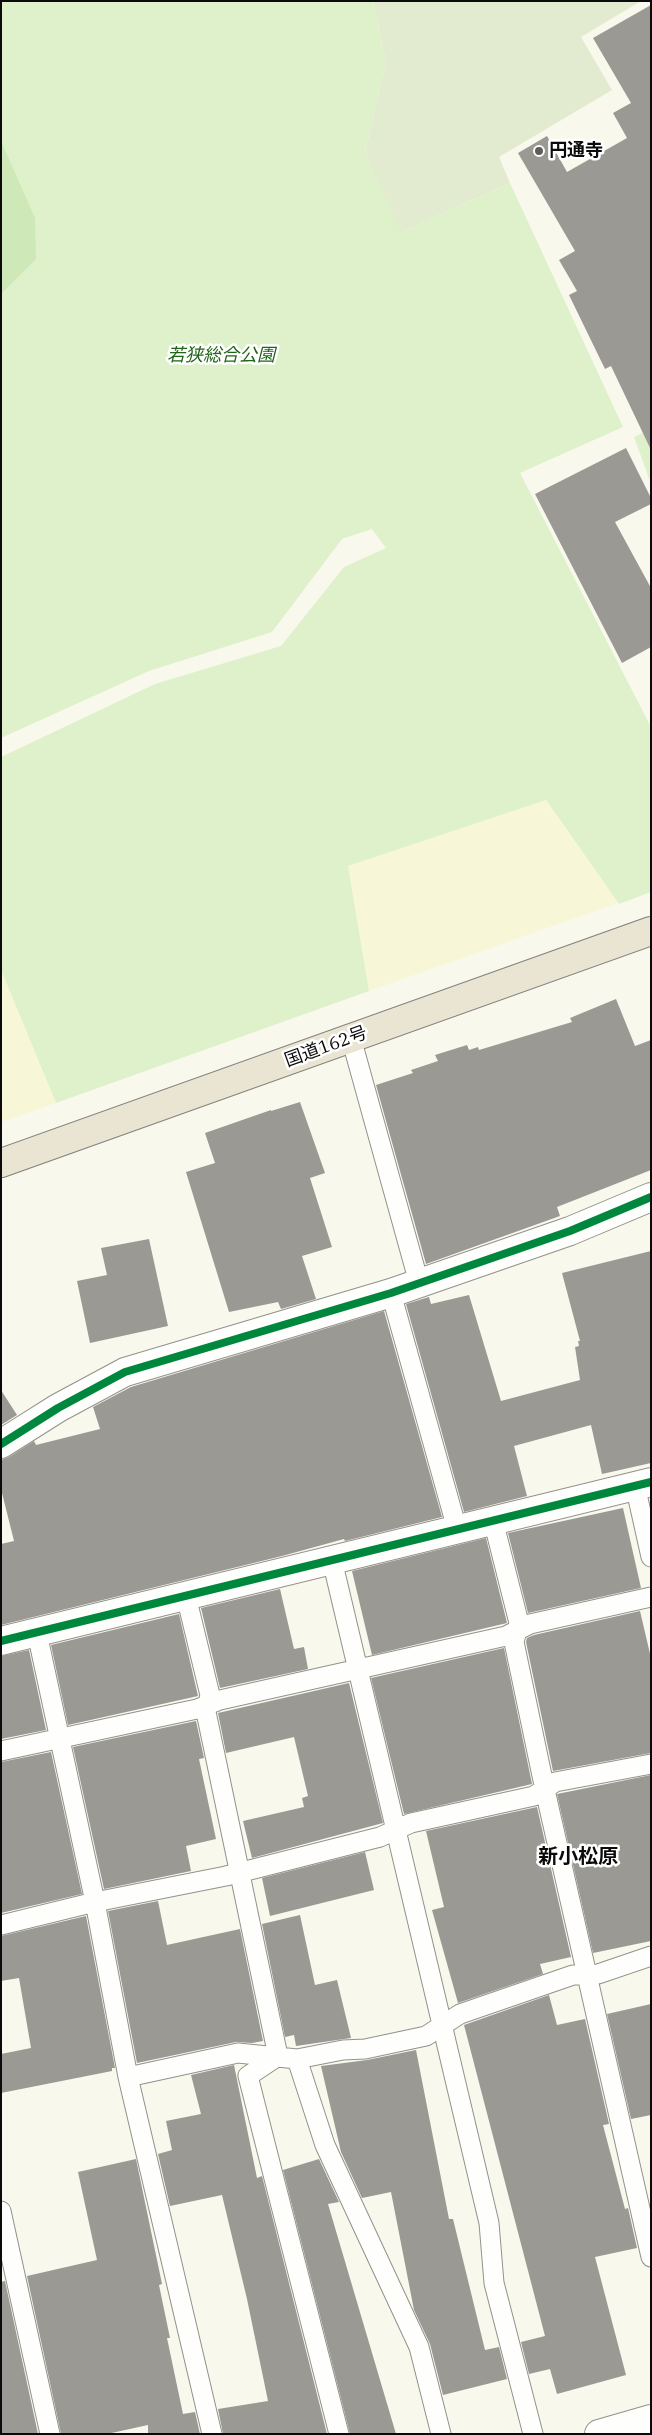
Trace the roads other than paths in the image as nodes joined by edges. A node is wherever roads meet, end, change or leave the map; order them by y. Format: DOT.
graph roads {
  1 [pos="651,931"];
  2 [pos="351,1038"];
  3 [pos="1,1163"];
  4 [pos="651,1197"];
  5 [pos="419,1283"];
  6 [pos="391,1293"];
  7 [pos="1,1444"];
  8 [pos="643,1484"];
  9 [pos="493,1520"];
  10 [pos="457,1530"];
  11 [pos="651,1557"];
  12 [pos="332,1560"];
  13 [pos="186,1596"];
  14 [pos="651,1597"];
  15 [pos="517,1630"];
  16 [pos="37,1632"];
  17 [pos="1,1641"];
  18 [pos="357,1670"];
  19 [pos="207,1706"];
  20 [pos="60,1738"];
  21 [pos="1,1750"];
  22 [pos="651,1764"];
  23 [pos="545,1790"];
  24 [pos="395,1831"];
  25 [pos="239,1872"];
  26 [pos="95,1902"];
  27 [pos="1,1925"];
  28 [pos="651,1956"];
  29 [pos="586,1974"];
  30 [pos="441,2026"];
  31 [pos="278,2056"];
  32 [pos="297,2059"];
  33 [pos="128,2077"];
  34 [pos="1,2211"];
  35 [pos="651,2257"];
  36 [pos="651,2420"];
  37 [pos="50,2434"];
  38 [pos="212,2434"];
  39 [pos="339,2434"];
  40 [pos="441,2434"];
  41 [pos="533,2434"];
  42 [pos="599,2434"];
  1 -- 2 [label="highway, 国道162号"];
  2 -- 3 [label="highway, 国道162号"];
  2 -- 5 [label="lane"];
  4 -- 5 [label="street"];
  5 -- 6 [label="street"];
  6 -- 7 [label="street"];
  6 -- 10 [label="lane"];
  8 -- 9 [label="street"];
  8 -- 11 [label="lane"];
  9 -- 10 [label="street"];
  9 -- 15 [label="lane"];
  10 -- 12 [label="street"];
  12 -- 13 [label="street"];
  12 -- 18 [label="lane"];
  13 -- 16 [label="street"];
  13 -- 19 [label="lane"];
  14 -- 15 [label="lane"];
  15 -- 18 [label="lane"];
  15 -- 23 [label="lane"];
  16 -- 17 [label="street"];
  16 -- 20 [label="lane"];
  18 -- 19 [label="lane"];
  18 -- 24 [label="lane"];
  19 -- 20 [label="lane"];
  19 -- 25 [label="lane"];
  20 -- 21 [label="lane"];
  20 -- 26 [label="lane"];
  22 -- 23 [label="lane"];
  23 -- 24 [label="lane"];
  23 -- 29 [label="lane"];
  24 -- 25 [label="lane"];
  24 -- 30 [label="lane"];
  25 -- 26 [label="lane"];
  25 -- 31 [label="lane"];
  26 -- 27 [label="lane"];
  26 -- 33 [label="lane"];
  28 -- 29 [label="lane"];
  29 -- 30 [label="lane"];
  29 -- 35 [label="lane"];
  30 -- 32 [label="lane"];
  30 -- 41 [label="lane"];
  31 -- 32 [label="lane"];
  31 -- 33 [label="lane"];
  31 -- 39 [label="lane"];
  32 -- 40 [label="lane"];
  33 -- 38 [label="lane"];
  34 -- 37 [label="lane"];
  36 -- 42 [label="street"];
}
